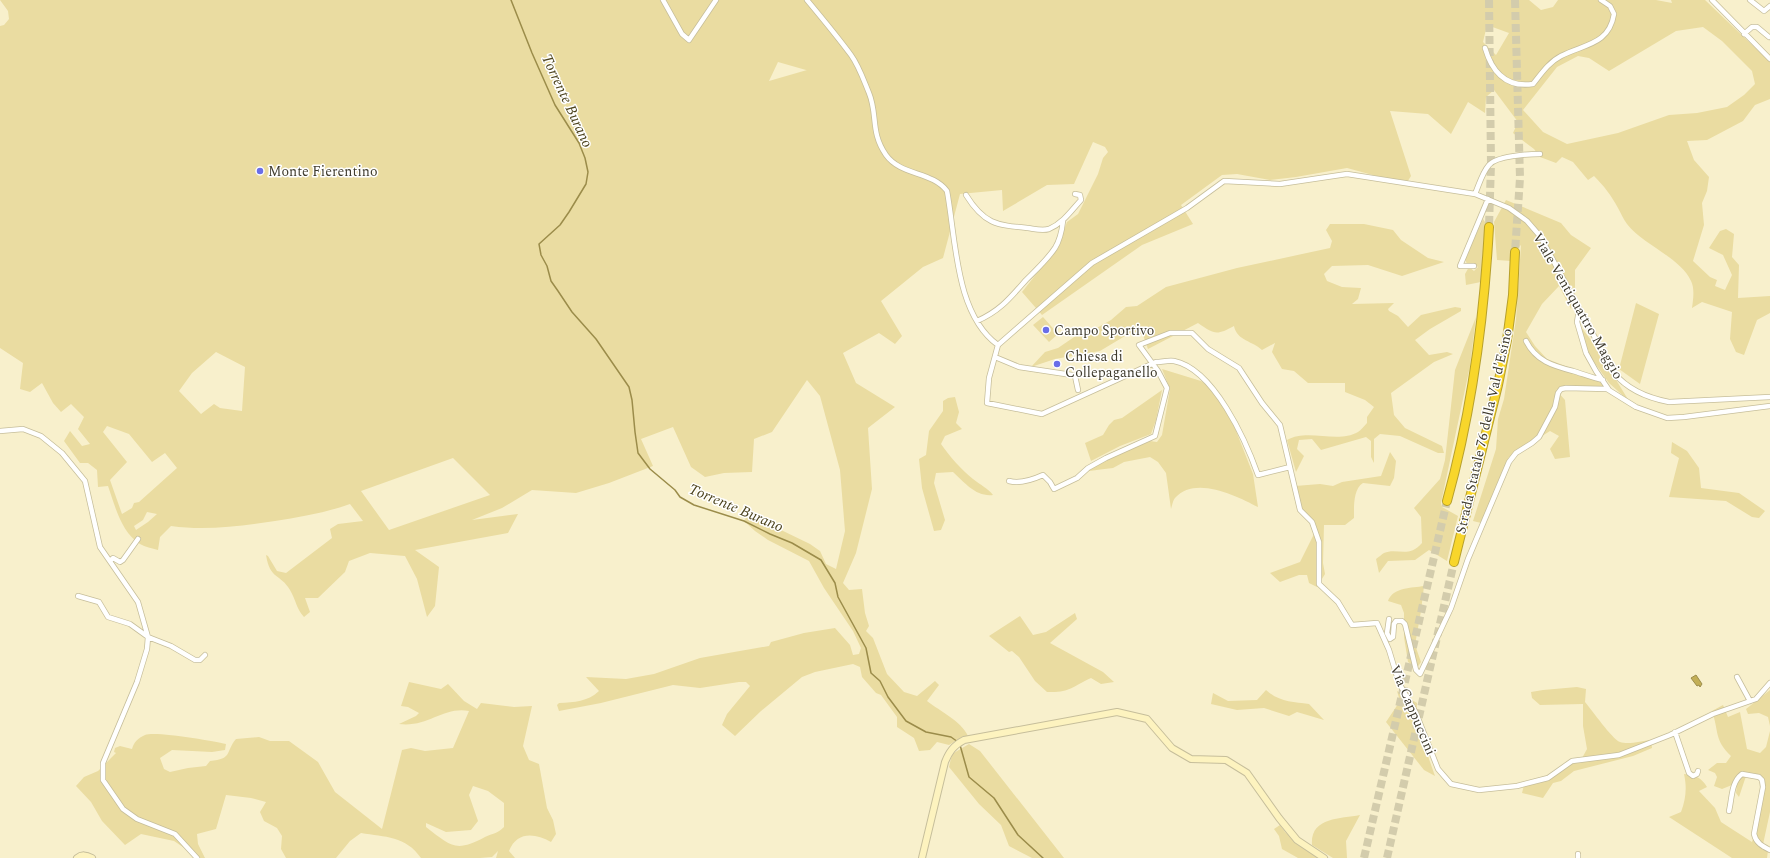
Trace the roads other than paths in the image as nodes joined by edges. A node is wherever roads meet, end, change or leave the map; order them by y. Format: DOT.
graph roads {
  1 [pos="663,0"];
  2 [pos="716,0"];
  3 [pos="807,0"];
  4 [pos="1601,0"];
  5 [pos="1712,0"];
  6 [pos="1750,0"];
  7 [pos="1770,6"];
  8 [pos="1744,34"];
  9 [pos="1769,36"];
  10 [pos="1485,48"];
  11 [pos="1770,59"];
  12 [pos="1540,154"];
  13 [pos="966,194"];
  14 [pos="1074,194"];
  15 [pos="1475,194"];
  16 [pos="1488,199"];
  17 [pos="1063,221"];
  18 [pos="1489,227"];
  19 [pos="1515,252"];
  20 [pos="1474,266"];
  21 [pos="1579,310"];
  22 [pos="977,321"];
  23 [pos="1526,341"];
  24 [pos="998,345"];
  25 [pos="995,358"];
  26 [pos="1153,364"];
  27 [pos="1603,380"];
  28 [pos="1078,390"];
  29 [pos="1610,390"];
  30 [pos="1770,398"];
  31 [pos="1770,406"];
  32 [pos="0,431"];
  33 [pos="1290,467"];
  34 [pos="1009,481"];
  35 [pos="1446,501"];
  36 [pos="138,539"];
  37 [pos="110,561"];
  38 [pos="1454,562"];
  39 [pos="78,596"];
  40 [pos="1389,619"];
  41 [pos="148,637"];
  42 [pos="205,655"];
  43 [pos="1736,678"];
  44 [pos="1770,683"];
  45 [pos="1750,701"];
  46 [pos="1676,732"];
  47 [pos="1698,771"];
  48 [pos="1729,811"];
  49 [pos="1770,850"];
  50 [pos="77,858"];
  51 [pos="92,858"];
  52 [pos="197,858"];
  53 [pos="922,858"];
  54 [pos="1324,858"];
  1 -- 2 [label="street"];
  3 -- 22 [label="street"];
  4 -- 10 [label="street"];
  5 -- 8 [label="street"];
  6 -- 7 [label="street"];
  8 -- 9 [label="street"];
  8 -- 11 [label="street"];
  12 -- 15 [label="street"];
  13 -- 17 [label="street"];
  14 -- 17 [label="street"];
  15 -- 16 [label="street, Viale Ventiquattro Maggio"];
  15 -- 24 [label="street, Viale Ventiquattro Maggio"];
  16 -- 20 [label="street"];
  16 -- 21 [label="street, Viale Ventiquattro Maggio"];
  17 -- 22 [label="street"];
  18 -- 35 [label="highway, Strada Statale 76 della Val d'Esino"];
  19 -- 38 [label="highway, Strada Statale 76 della Val d'Esino"];
  21 -- 27 [label="street"];
  21 -- 30 [label="street, Viale Ventiquattro Maggio"];
  22 -- 24 [label="street"];
  23 -- 27 [label="street"];
  24 -- 25 [label="street"];
  25 -- 26 [label="street"];
  25 -- 28 [label="street"];
  26 -- 33 [label="street"];
  26 -- 33 [label="street, Via Cappuccini"];
  26 -- 34 [label="street"];
  27 -- 29 [label="street"];
  29 -- 31 [label="street"];
  29 -- 40 [label="street"];
  32 -- 37 [label="street"];
  33 -- 46 [label="street, Via Cappuccini"];
  36 -- 37 [label="street"];
  37 -- 41 [label="street"];
  39 -- 41 [label="street"];
  41 -- 42 [label="street"];
  41 -- 52 [label="street"];
  43 -- 45 [label="street"];
  44 -- 45 [label="street, Via Cappuccini"];
  45 -- 46 [label="street, Via Cappuccini"];
  46 -- 47 [label="street"];
  48 -- 49 [label="street"];
  50 -- 51 [label="main road"];
  53 -- 54 [label="main road"];
}
